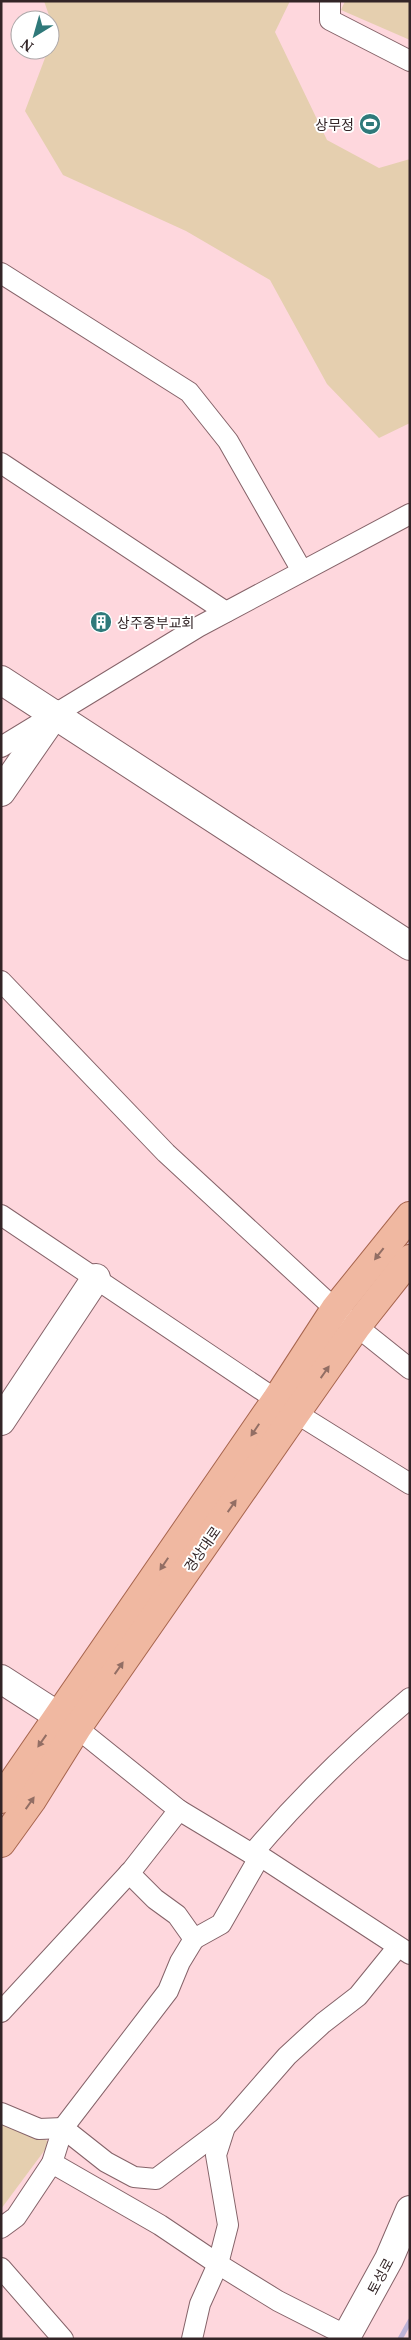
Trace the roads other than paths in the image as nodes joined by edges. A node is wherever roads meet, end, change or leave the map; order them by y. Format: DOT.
graph roads {
  1 [pos="330,1"];
  2 [pos="410,61"];
  3 [pos="1,273"];
  4 [pos="1,464"];
  5 [pos="410,514"];
  6 [pos="302,571"];
  7 [pos="226,612"];
  8 [pos="1,680"];
  9 [pos="55,714"];
  10 [pos="1,748"];
  11 [pos="1,792"];
  12 [pos="410,946"];
  13 [pos="1,981"];
  14 [pos="1,1215"];
  15 [pos="410,1216"];
  16 [pos="410,1259"];
  17 [pos="96,1278"];
  18 [pos="335,1309"];
  19 [pos="357,1326"];
  20 [pos="410,1369"];
  21 [pos="286,1407"];
  22 [pos="1,1421"];
  23 [pos="410,1484"];
  24 [pos="1,1679"];
  25 [pos="410,1698"];
  26 [pos="68,1722"];
  27 [pos="1,1798"];
  28 [pos="179,1810"];
  29 [pos="1,1843"];
  30 [pos="256,1855"];
  31 [pos="129,1873"];
  32 [pos="194,1939"];
  33 [pos="403,1951"];
  34 [pos="1,2012"];
  35 [pos="1,2113"];
  36 [pos="225,2127"];
  37 [pos="63,2128"];
  38 [pos="52,2163"];
  39 [pos="410,2210"];
  40 [pos="1,2228"];
  41 [pos="218,2264"];
  42 [pos="1,2268"];
  43 [pos="346,2337"];
  44 [pos="63,2339"];
  45 [pos="192,2339"];
  1 -- 2 [label="street"];
  3 -- 6 [label="street"];
  4 -- 7 [label="street"];
  5 -- 6 [label="street"];
  6 -- 7 [label="street"];
  7 -- 9 [label="street"];
  8 -- 9 [label="street"];
  9 -- 10 [label="street"];
  9 -- 11 [label="street"];
  9 -- 12 [label="street"];
  13 -- 18 [label="street"];
  14 -- 17 [label="street"];
  15 -- 18 [label="main road, 경상대로, one-way"];
  16 -- 19 [label="main road, 경상대로"];
  17 -- 21 [label="street"];
  17 -- 22 [label="street"];
  18 -- 19 [label="street"];
  18 -- 21 [label="main road, 경상대로"];
  19 -- 20 [label="street"];
  21 -- 19 [label="main road, 경상대로, one-way"];
  21 -- 23 [label="street"];
  21 -- 26 [label="main road, 경상대로"];
  24 -- 26 [label="street"];
  25 -- 30 [label="street"];
  26 -- 27 [label="main road, 경상대로, one-way"];
  26 -- 28 [label="street"];
  29 -- 26 [label="main road, 경상대로, one-way"];
  28 -- 30 [label="street"];
  28 -- 31 [label="street"];
  30 -- 32 [label="street"];
  30 -- 33 [label="street"];
  31 -- 32 [label="street"];
  31 -- 34 [label="street"];
  32 -- 37 [label="street"];
  33 -- 36 [label="street"];
  35 -- 37 [label="street"];
  36 -- 37 [label="street"];
  36 -- 41 [label="street"];
  37 -- 38 [label="street"];
  38 -- 40 [label="street"];
  38 -- 41 [label="street"];
  39 -- 43 [label="street, 토성로"];
  41 -- 43 [label="street"];
  41 -- 45 [label="street"];
  42 -- 44 [label="street"];
}
